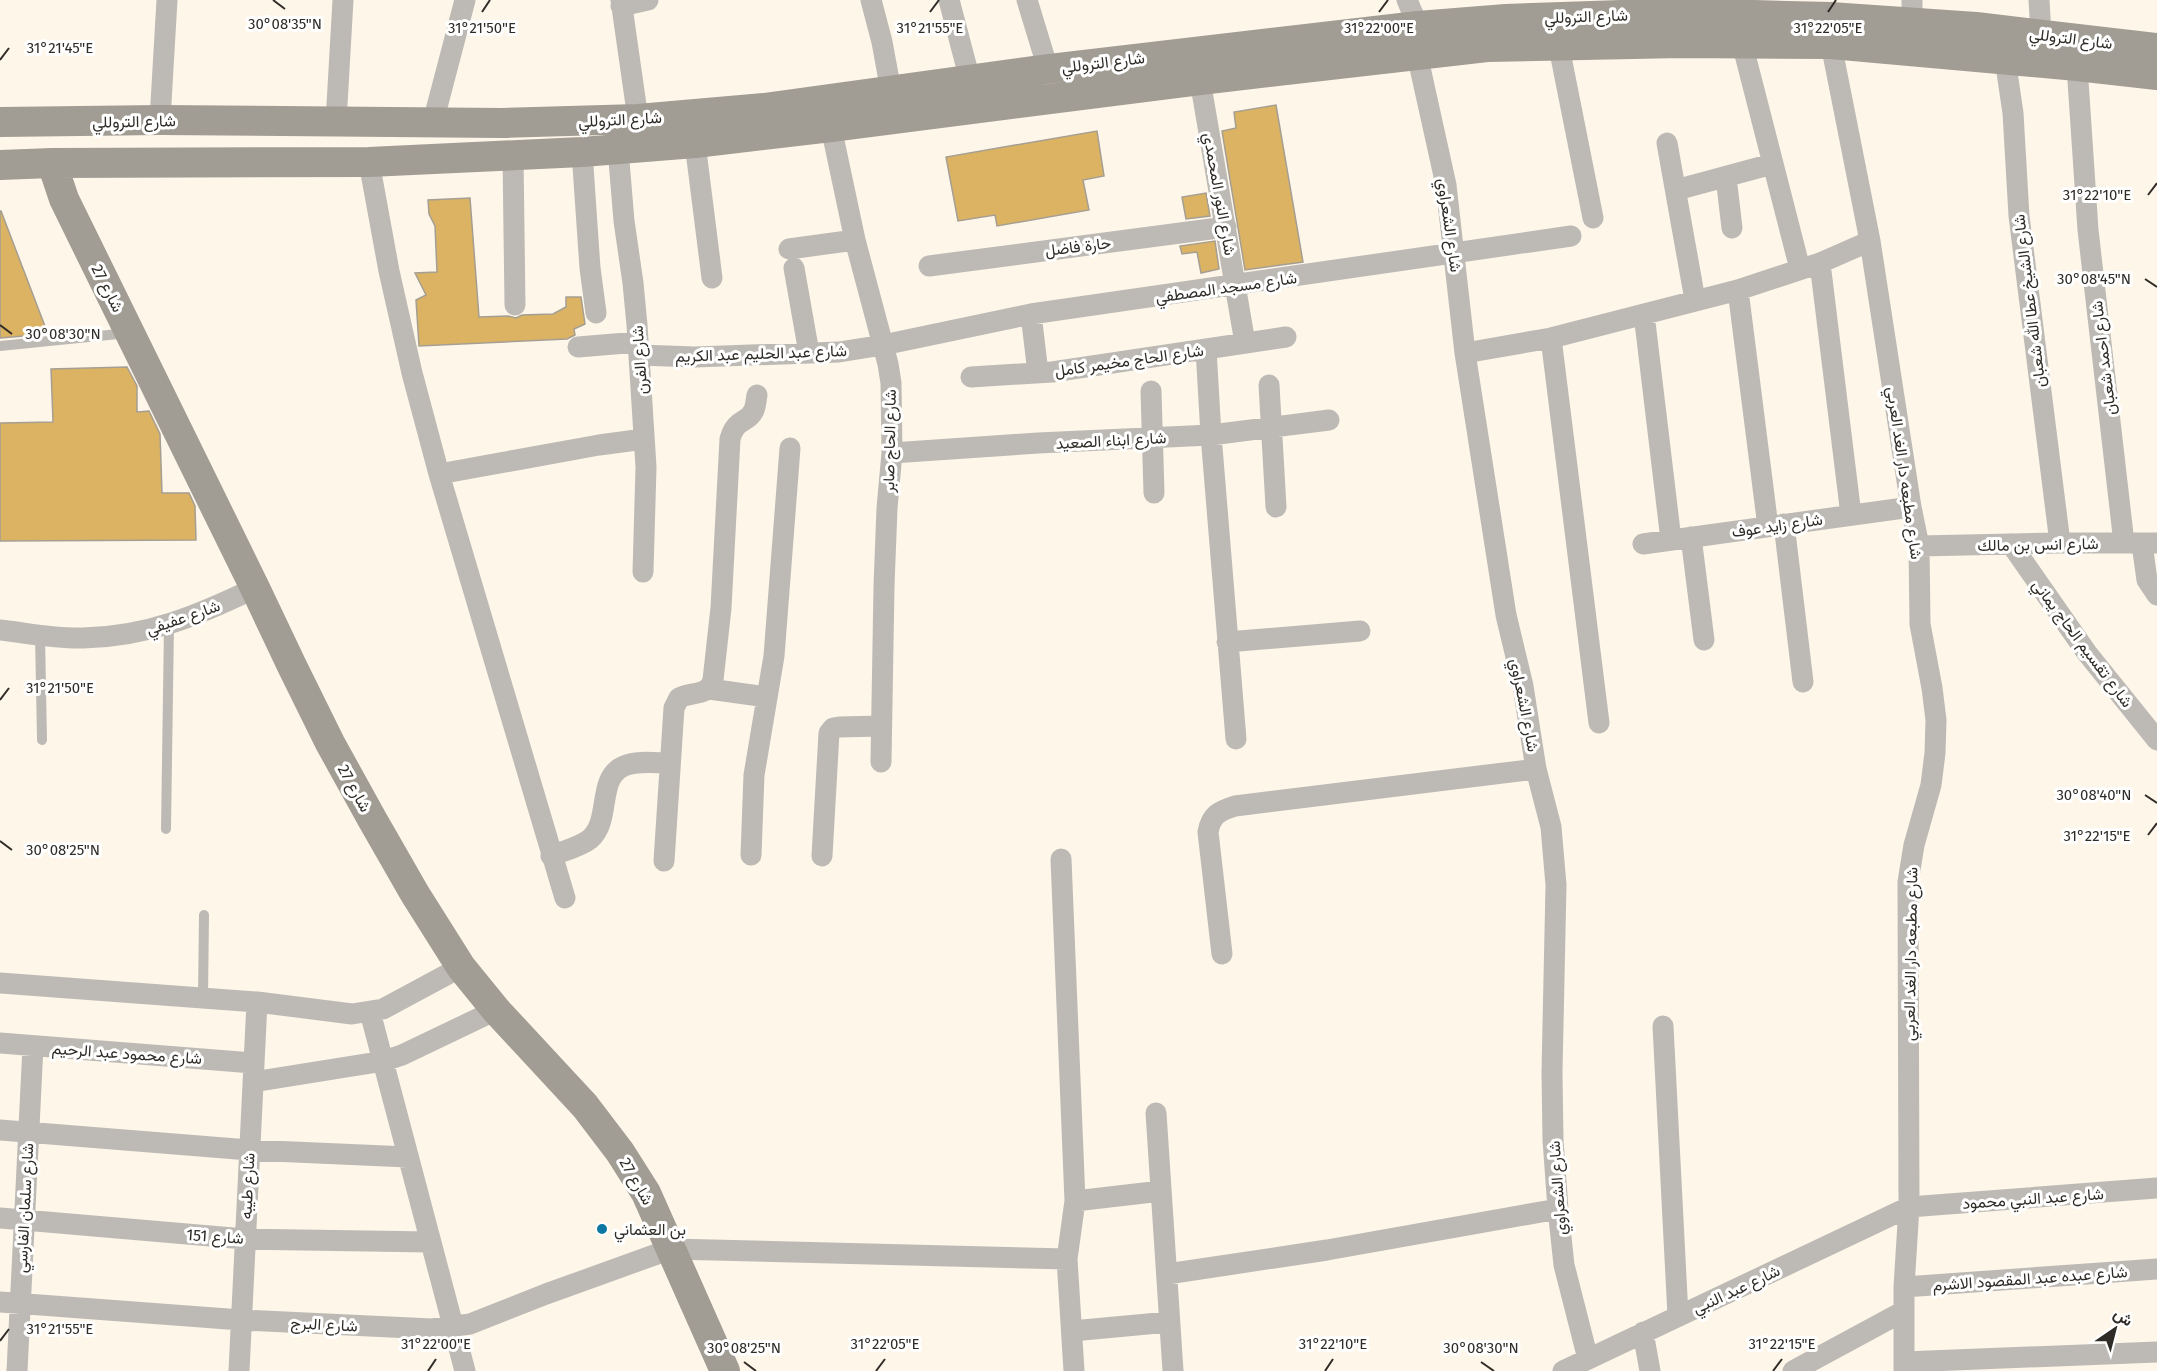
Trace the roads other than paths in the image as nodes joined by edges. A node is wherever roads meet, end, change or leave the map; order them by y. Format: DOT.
graph roads {
  1 [pos="167,0"];
  2 [pos="343,0"];
  3 [pos="465,0"];
  4 [pos="648,0"];
  5 [pos="871,0"];
  6 [pos="949,0"];
  7 [pos="1027,0"];
  8 [pos="2039,0"];
  9 [pos="621,3"];
  10 [pos="1676,7"];
  11 [pos="1590,8"];
  12 [pos="1758,8"];
  13 [pos="1503,9"];
  14 [pos="1912,11"];
  15 [pos="1830,20"];
  16 [pos="1414,27"];
  17 [pos="2041,34"];
  18 [pos="1742,43"];
  19 [pos="1559,47"];
  20 [pos="2157,48"];
  21 [pos="2005,59"];
  22 [pos="2077,66"];
  23 [pos="1048,69"];
  24 [pos="2157,75"];
  25 [pos="970,80"];
  26 [pos="1200,80"];
  27 [pos="891,91"];
  28 [pos="638,119"];
  29 [pos="160,120"];
  30 [pos="0,122"];
  31 [pos="336,122"];
  32 [pos="388,122"];
  33 [pos="433,122"];
  34 [pos="831,127"];
  35 [pos="695,143"];
  36 [pos="1667,143"];
  37 [pos="618,149"];
  38 [pos="582,152"];
  39 [pos="513,156"];
  40 [pos="379,162"];
  41 [pos="52,163"];
  42 [pos="1772,164"];
  43 [pos="0,165"];
  44 [pos="1726,177"];
  45 [pos="1676,190"];
  46 [pos="1593,218"];
  47 [pos="1226,227"];
  48 [pos="1732,228"];
  49 [pos="1571,236"];
  50 [pos="855,240"];
  51 [pos="1870,241"];
  52 [pos="1455,254"];
  53 [pos="929,266"];
  54 [pos="1810,266"];
  55 [pos="712,278"];
  56 [pos="1235,286"];
  57 [pos="1738,290"];
  58 [pos="1695,300"];
  59 [pos="515,305"];
  60 [pos="596,313"];
  61 [pos="1031,314"];
  62 [pos="1644,314"];
  63 [pos="130,332"];
  64 [pos="1286,338"];
  65 [pos="1551,338"];
  66 [pos="1245,343"];
  67 [pos="883,345"];
  68 [pos="0,346"];
  69 [pos="578,347"];
  70 [pos="639,349"];
  71 [pos="1206,349"];
  72 [pos="809,353"];
  73 [pos="1466,353"];
  74 [pos="1038,373"];
  75 [pos="971,377"];
  76 [pos="1269,385"];
  77 [pos="1151,391"];
  78 [pos="757,395"];
  79 [pos="1329,420"];
  80 [pos="1271,429"];
  81 [pos="1211,435"];
  82 [pos="1152,438"];
  83 [pos="644,439"];
  84 [pos="790,448"];
  85 [pos="892,453"];
  86 [pos="439,474"];
  87 [pos="1154,494"];
  88 [pos="1276,507"];
  89 [pos="1911,507"];
  90 [pos="1851,515"];
  91 [pos="1776,526"];
  92 [pos="1681,538"];
  93 [pos="2060,543"];
  94 [pos="2141,543"];
  95 [pos="1643,544"];
  96 [pos="2011,544"];
  97 [pos="1919,546"];
  98 [pos="643,572"];
  99 [pos="255,588"];
  100 [pos="2157,595"];
  101 [pos="169,625"];
  102 [pos="0,630"];
  103 [pos="1360,631"];
  104 [pos="40,635"];
  105 [pos="1704,640"];
  106 [pos="1227,642"];
  107 [pos="1803,682"];
  108 [pos="709,689"];
  109 [pos="766,697"];
  110 [pos="1599,723"];
  111 [pos="881,726"];
  112 [pos="42,740"];
  113 [pos="1236,740"];
  114 [pos="2157,740"];
  115 [pos="881,762"];
  116 [pos="670,763"];
  117 [pos="1536,770"];
  118 [pos="166,829"];
  119 [pos="751,855"];
  120 [pos="551,856"];
  121 [pos="822,856"];
  122 [pos="1061,860"];
  123 [pos="664,861"];
  124 [pos="565,898"];
  125 [pos="204,915"];
  126 [pos="1222,954"];
  127 [pos="461,967"];
  128 [pos="0,983"];
  129 [pos="203,998"];
  130 [pos="257,1002"];
  131 [pos="496,1010"];
  132 [pos="370,1012"];
  133 [pos="1663,1026"];
  134 [pos="0,1043"];
  135 [pos="33,1046"];
  136 [pos="384,1061"];
  137 [pos="253,1072"];
  138 [pos="1156,1113"];
  139 [pos="0,1130"];
  140 [pos="28,1133"];
  141 [pos="249,1150"];
  142 [pos="408,1157"];
  143 [pos="2157,1188"];
  144 [pos="1161,1191"];
  145 [pos="1075,1200"];
  146 [pos="1909,1207"];
  147 [pos="1558,1209"];
  148 [pos="0,1218"];
  149 [pos="24,1220"];
  150 [pos="245,1239"];
  151 [pos="431,1242"];
  152 [pos="671,1249"];
  153 [pos="1067,1259"];
  154 [pos="2157,1269"];
  155 [pos="1167,1274"];
  156 [pos="1904,1287"];
  157 [pos="10,1303"];
  158 [pos="1904,1311"];
  159 [pos="1678,1316"];
  160 [pos="241,1320"];
  161 [pos="1169,1322"];
  162 [pos="453,1327"];
  163 [pos="1072,1331"];
  164 [pos="1643,1332"];
  165 [pos="2157,1352"];
  166 [pos="1588,1359"];
  167 [pos="1904,1366"];
  168 [pos="17,1371"];
  169 [pos="238,1371"];
  170 [pos="465,1371"];
  171 [pos="725,1371"];
  172 [pos="1074,1371"];
  173 [pos="1173,1371"];
  174 [pos="1563,1371"];
  175 [pos="1650,1371"];
  176 [pos="1793,1371"];
  1 -- 29 [label="street"];
  2 -- 31 [label="street"];
  3 -- 33 [label="street"];
  4 -- 9 [label="street"];
  5 -- 27 [label="street"];
  6 -- 25 [label="street"];
  7 -- 23 [label="street"];
  8 -- 17 [label="street"];
  9 -- 28 [label="street"];
  10 -- 11 [label="street, شارع التروللي"];
  10 -- 12 [label="street, شارع التروللي"];
  11 -- 13 [label="street, شارع التروللي"];
  12 -- 15 [label="street, شارع التروللي"];
  13 -- 16 [label="street, شارع التروللي"];
  14 -- 15 [label="street, شارع التروللي"];
  14 -- 17 [label="street, شارع التروللي"];
  15 -- 18 [label="street, شارع التروللي"];
  15 -- 21 [label="street, شارع التروللي"];
  15 -- 51 [label="street, شارع مطبعه دار الغد العربي"];
  16 -- 19 [label="street, شارع التروللي"];
  16 -- 23 [label="street, شارع التروللي"];
  16 -- 26 [label="street, شارع التروللي"];
  16 -- 52 [label="street, شارع الشعراوي"];
  17 -- 20 [label="street, شارع التروللي"];
  18 -- 19 [label="street, شارع التروللي"];
  18 -- 42 [label="street"];
  19 -- 46 [label="street"];
  21 -- 22 [label="street, شارع التروللي"];
  21 -- 93 [label="street, شارع الشيخ عطا الله شعبان"];
  22 -- 24 [label="street, شارع التروللي"];
  22 -- 94 [label="street, شارع احمد شعبان"];
  23 -- 25 [label="street, شارع التروللي"];
  25 -- 27 [label="street, شارع التروللي"];
  26 -- 34 [label="street, شارع التروللي"];
  26 -- 47 [label="street, شارع النور المحمدي"];
  27 -- 28 [label="street, شارع التروللي"];
  28 -- 33 [label="street, شارع التروللي"];
  29 -- 30 [label="street, شارع التروللي"];
  29 -- 31 [label="street, شارع التروللي"];
  31 -- 32 [label="street, شارع التروللي"];
  32 -- 33 [label="street, شارع التروللي"];
  32 -- 40 [label="street"];
  34 -- 35 [label="street, شارع التروللي"];
  34 -- 50 [label="street, شارع الحاج صابر"];
  35 -- 37 [label="street, شارع التروللي"];
  35 -- 55 [label="street"];
  36 -- 45 [label="street"];
  37 -- 38 [label="street, شارع التروللي"];
  37 -- 70 [label="street, شارع الفرن"];
  38 -- 39 [label="street, شارع التروللي"];
  38 -- 60 [label="street"];
  39 -- 40 [label="street, شارع التروللي"];
  39 -- 59 [label="street"];
  40 -- 41 [label="street, شارع التروللي"];
  40 -- 86 [label="street"];
  41 -- 43 [label="street, شارع التروللي"];
  41 -- 63 [label="street, شارع 27"];
  42 -- 44 [label="street"];
  42 -- 54 [label="street"];
  44 -- 45 [label="street"];
  44 -- 48 [label="street"];
  45 -- 58 [label="street"];
  47 -- 53 [label="street, حارة فاضل"];
  47 -- 56 [label="street, شارع النور المحمدي"];
  49 -- 52 [label="street, شارع مسجد المصطفي"];
  50 -- 67 [label="street, شارع الحاج صابر"];
  50 -- 72 [label="street"];
  51 -- 54 [label="street"];
  51 -- 89 [label="street, شارع مطبعه دار الغد العربي"];
  52 -- 56 [label="street, شارع مسجد المصطفي"];
  52 -- 73 [label="street, شارع الشعراوي"];
  54 -- 57 [label="street"];
  54 -- 90 [label="street"];
  56 -- 61 [label="street, شارع مسجد المصطفي"];
  56 -- 66 [label="street, شارع النور المحمدي"];
  57 -- 58 [label="street"];
  57 -- 91 [label="street"];
  58 -- 62 [label="street"];
  61 -- 67 [label="street, شارع مسجد المصطفي"];
  61 -- 74 [label="street"];
  62 -- 65 [label="street"];
  62 -- 92 [label="street"];
  63 -- 68 [label="lane"];
  63 -- 99 [label="street, شارع 27"];
  64 -- 66 [label="street, شارع الحاج مخيمر كامل"];
  65 -- 73 [label="street"];
  65 -- 110 [label="street"];
  66 -- 71 [label="street, شارع الحاج مخيمر كامل"];
  67 -- 72 [label="street, شارع عبد الحليم عبد الكريم"];
  67 -- 85 [label="street, شارع الحاج صابر"];
  69 -- 70 [label="street, شارع عبد الحليم عبد الكريم"];
  70 -- 72 [label="street, شارع عبد الحليم عبد الكريم"];
  70 -- 83 [label="street, شارع الفرن"];
  71 -- 74 [label="street, شارع الحاج مخيمر كامل"];
  71 -- 81 [label="street"];
  73 -- 117 [label="street, شارع الشعراوي"];
  74 -- 75 [label="street, شارع الحاج مخيمر كامل"];
  76 -- 80 [label="street"];
  77 -- 82 [label="street"];
  78 -- 108 [label="street"];
  79 -- 80 [label="street, شارع ابناء الصعيد"];
  80 -- 81 [label="street, شارع ابناء الصعيد"];
  80 -- 88 [label="street"];
  81 -- 82 [label="street, شارع ابناء الصعيد"];
  81 -- 106 [label="street"];
  82 -- 85 [label="street, شارع ابناء الصعيد"];
  82 -- 87 [label="street"];
  83 -- 86 [label="street"];
  83 -- 98 [label="street, شارع الفرن"];
  84 -- 109 [label="street"];
  85 -- 111 [label="street, شارع الحاج صابر"];
  86 -- 120 [label="street"];
  89 -- 90 [label="street, شارع زايد عوف"];
  89 -- 97 [label="street, شارع مطبعه دار الغد العربي"];
  90 -- 91 [label="street, شارع زايد عوف"];
  91 -- 92 [label="street, شارع زايد عوف"];
  91 -- 107 [label="street"];
  92 -- 95 [label="street, شارع زايد عوف"];
  92 -- 105 [label="street"];
  93 -- 94 [label="street, شارع انس بن مالك"];
  93 -- 96 [label="street, شارع انس بن مالك"];
  94 -- 100 [label="street, شارع احمد شعبان"];
  96 -- 97 [label="street, شارع انس بن مالك"];
  96 -- 114 [label="street, شارع تقسيم الحاج يماني"];
  97 -- 146 [label="street, شارع مطبعه دار الغد العربي"];
  99 -- 101 [label="street, شارع عفيفي"];
  99 -- 127 [label="street, شارع 27"];
  101 -- 104 [label="street, شارع عفيفي"];
  101 -- 118 [label="lane"];
  102 -- 104 [label="street, شارع عفيفي"];
  103 -- 106 [label="street"];
  104 -- 112 [label="lane"];
  106 -- 113 [label="street"];
  108 -- 109 [label="street"];
  108 -- 116 [label="street"];
  109 -- 119 [label="street"];
  111 -- 115 [label="street, شارع الحاج صابر"];
  111 -- 121 [label="street"];
  116 -- 120 [label="street"];
  116 -- 123 [label="street"];
  117 -- 126 [label="street"];
  117 -- 147 [label="street, شارع الشعراوي"];
  120 -- 124 [label="street"];
  122 -- 145 [label="street"];
  125 -- 129 [label="lane"];
  127 -- 131 [label="street, شارع 27"];
  127 -- 132 [label="street"];
  128 -- 129 [label="street"];
  129 -- 130 [label="street"];
  130 -- 132 [label="street"];
  130 -- 137 [label="street, شارع طيبه"];
  131 -- 136 [label="street, شارع محمود عبد الرحيم"];
  131 -- 152 [label="street, شارع 27"];
  132 -- 136 [label="street"];
  133 -- 159 [label="street"];
  134 -- 135 [label="street, شارع محمود عبد الرحيم"];
  135 -- 137 [label="street, شارع محمود عبد الرحيم"];
  135 -- 140 [label="street, شارع سلمان الفارسي"];
  136 -- 137 [label="street, شارع محمود عبد الرحيم"];
  136 -- 142 [label="street"];
  137 -- 141 [label="street, شارع طيبه"];
  138 -- 144 [label="street"];
  139 -- 140 [label="street"];
  140 -- 141 [label="street"];
  140 -- 149 [label="street, شارع سلمان الفارسي"];
  141 -- 142 [label="street"];
  141 -- 150 [label="street, شارع طيبه"];
  142 -- 151 [label="street"];
  143 -- 146 [label="street, شارع عبد النبي محمود"];
  144 -- 145 [label="street"];
  144 -- 155 [label="street"];
  145 -- 153 [label="street"];
  146 -- 156 [label="street, شارع مطبعه دار الغد العربي"];
  146 -- 159 [label="street, شارع عبد النبي"];
  147 -- 155 [label="street"];
  147 -- 166 [label="street, شارع الشعراوي"];
  148 -- 149 [label="street, شارع 151"];
  149 -- 150 [label="street, شارع 151"];
  149 -- 157 [label="street, شارع سلمان الفارسي"];
  150 -- 151 [label="street, شارع 151"];
  150 -- 160 [label="street, شارع طيبه"];
  151 -- 162 [label="street"];
  152 -- 153 [label="street"];
  152 -- 162 [label="street, شارع البرج"];
  152 -- 171 [label="street, شارع 27"];
  153 -- 163 [label="street"];
  154 -- 156 [label="street, شارع عبده عبد المقصود الاشرم"];
  155 -- 161 [label="street"];
  156 -- 158 [label="street, شارع مطبعه دار الغد العربي"];
  157 -- 160 [label="street, شارع البرج"];
  157 -- 168 [label="street, شارع سلمان الفارسي"];
  158 -- 167 [label="street, شارع مطبعه دار الغد العربي"];
  158 -- 176 [label="street"];
  159 -- 164 [label="street, شارع عبد النبي"];
  160 -- 162 [label="street, شارع البرج"];
  160 -- 169 [label="street, شارع طيبه"];
  161 -- 163 [label="street"];
  161 -- 173 [label="street"];
  162 -- 170 [label="street"];
  163 -- 172 [label="street"];
  164 -- 166 [label="street, شارع عبد النبي"];
  164 -- 175 [label="street"];
  165 -- 167 [label="street"];
  166 -- 174 [label="street, شارع عبد النبي"];
}
